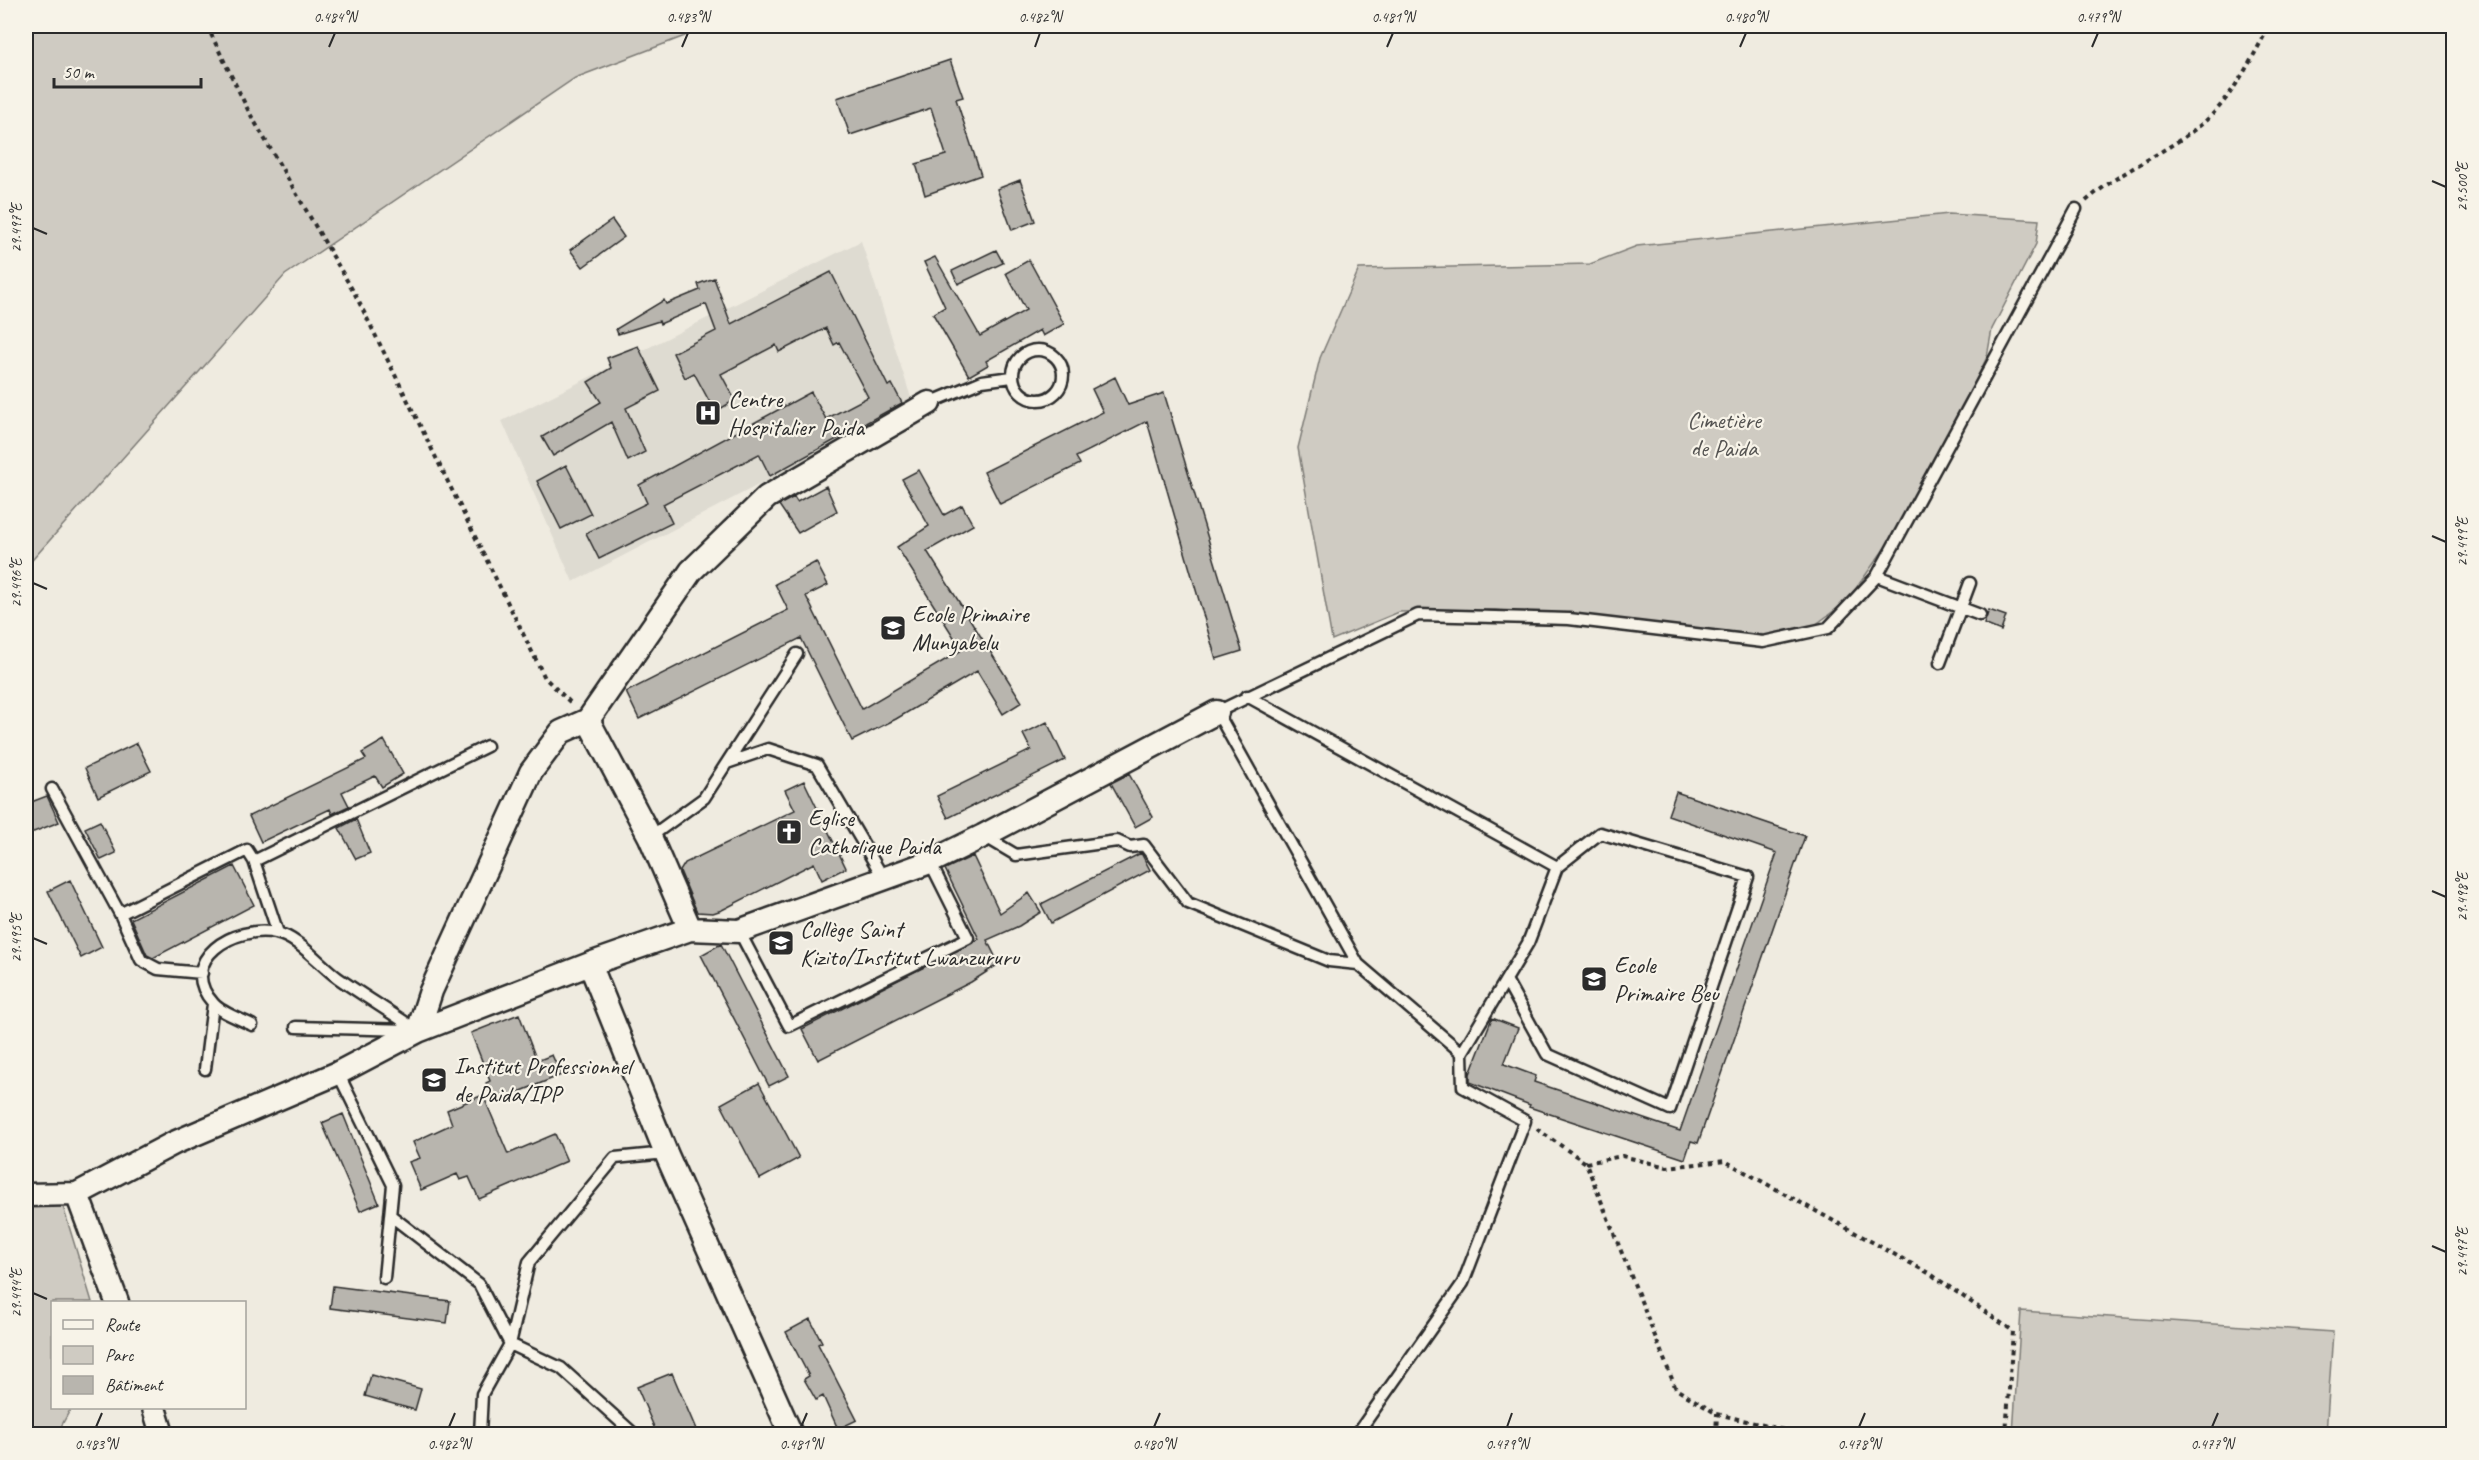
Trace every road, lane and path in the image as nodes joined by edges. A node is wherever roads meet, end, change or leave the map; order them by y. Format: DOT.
graph roads {
  1 [pos="207,26"];
  2 [pos="2269,26"];
  3 [pos="2076,209"];
  4 [pos="1012,377"];
  5 [pos="929,403"];
  6 [pos="1878,576"];
  7 [pos="1970,583"];
  8 [pos="1961,608"];
  9 [pos="1980,615"];
  10 [pos="797,654"];
  11 [pos="1940,663"];
  12 [pos="1247,696"];
  13 [pos="1217,712"];
  14 [pos="588,720"];
  15 [pos="487,746"];
  16 [pos="727,763"];
  17 [pos="52,789"];
  18 [pos="983,836"];
  19 [pos="650,837"];
  20 [pos="254,861"];
  21 [pos="930,862"];
  22 [pos="1557,867"];
  23 [pos="884,879"];
  24 [pos="120,914"];
  25 [pos="690,929"];
  26 [pos="739,931"];
  27 [pos="278,933"];
  28 [pos="590,964"];
  29 [pos="1358,964"];
  30 [pos="202,973"];
  31 [pos="1506,980"];
  32 [pos="213,1004"];
  33 [pos="252,1025"];
  34 [pos="296,1027"];
  35 [pos="418,1031"];
  36 [pos="1462,1053"];
  37 [pos="205,1069"];
  38 [pos="338,1073"];
  39 [pos="1525,1120"];
  40 [pos="666,1153"];
  41 [pos="1586,1163"];
  42 [pos="77,1194"];
  43 [pos="26,1195"];
  44 [pos="390,1215"];
  45 [pos="384,1278"];
  46 [pos="117,1301"];
  47 [pos="510,1344"];
  48 [pos="155,1409"];
  49 [pos="1717,1414"];
  50 [pos="162,1434"];
  51 [pos="480,1434"];
  52 [pos="634,1434"];
  53 [pos="791,1434"];
  54 [pos="1357,1434"];
  55 [pos="1716,1434"];
  56 [pos="1801,1434"];
  57 [pos="2006,1434"];
  1 -- 14 [label="path"];
  2 -- 3 [label="path"];
  3 -- 6 [label="lane"];
  4 -- 4 [label="lane"];
  4 -- 5 [label="lane"];
  5 -- 14 [label="street"];
  6 -- 8 [label="lane"];
  6 -- 12 [label="lane"];
  7 -- 8 [label="lane"];
  8 -- 9 [label="lane"];
  8 -- 11 [label="lane"];
  10 -- 16 [label="lane"];
  12 -- 13 [label="lane"];
  12 -- 22 [label="lane"];
  13 -- 18 [label="street"];
  13 -- 29 [label="lane"];
  14 -- 19 [label="street"];
  14 -- 35 [label="street"];
  15 -- 20 [label="lane"];
  16 -- 19 [label="lane"];
  16 -- 23 [label="lane"];
  17 -- 24 [label="lane"];
  18 -- 21 [label="street"];
  18 -- 29 [label="lane"];
  19 -- 25 [label="street"];
  20 -- 24 [label="lane"];
  20 -- 27 [label="lane"];
  21 -- 23 [label="street"];
  21 -- 26 [label="lane"];
  22 -- 31 [label="lane"];
  22 -- 31 [label="lane"];
  23 -- 26 [label="street"];
  24 -- 30 [label="lane"];
  25 -- 26 [label="street"];
  25 -- 28 [label="street"];
  27 -- 30 [label="lane"];
  27 -- 35 [label="lane"];
  28 -- 35 [label="street"];
  28 -- 40 [label="street"];
  29 -- 36 [label="lane"];
  30 -- 32 [label="lane"];
  31 -- 36 [label="lane"];
  32 -- 33 [label="lane"];
  32 -- 37 [label="lane"];
  34 -- 35 [label="lane"];
  35 -- 38 [label="street"];
  36 -- 39 [label="lane"];
  38 -- 42 [label="street"];
  38 -- 44 [label="lane"];
  39 -- 41 [label="path"];
  39 -- 54 [label="lane"];
  40 -- 47 [label="lane"];
  40 -- 53 [label="street"];
  41 -- 49 [label="path"];
  41 -- 57 [label="path"];
  42 -- 43 [label="street"];
  42 -- 46 [label="street"];
  44 -- 45 [label="lane"];
  44 -- 47 [label="lane"];
  47 -- 51 [label="lane"];
  47 -- 52 [label="lane"];
  48 -- 50 [label="street"];
  49 -- 55 [label="path"];
  49 -- 56 [label="path"];
}
